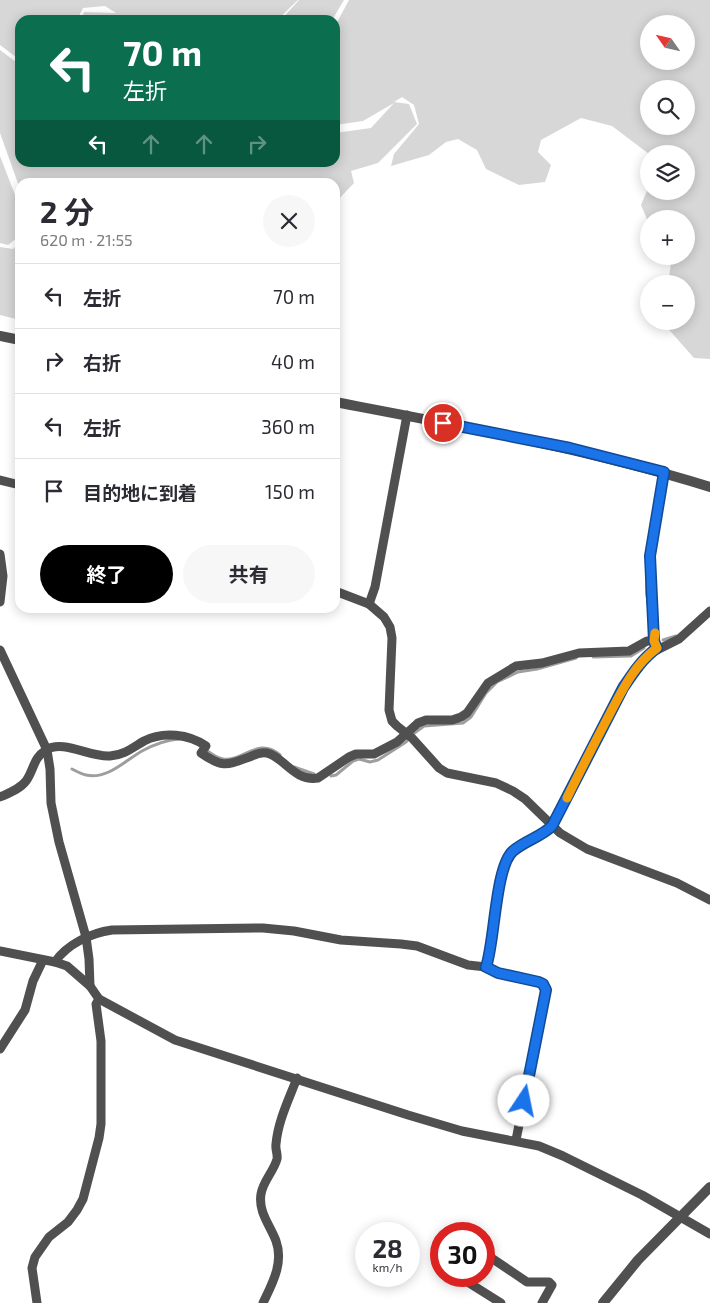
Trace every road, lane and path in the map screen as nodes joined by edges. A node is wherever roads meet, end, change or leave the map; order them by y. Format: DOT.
graph roads {
  1 [pos="0,336"];
  2 [pos="15,339"];
  3 [pos="340,403"];
  4 [pos="407,415"];
  5 [pos="664,472"];
  6 [pos="0,480"];
  7 [pos="15,484"];
  8 [pos="710,486"];
  9 [pos="0,554"];
  10 [pos="340,593"];
  11 [pos="0,602"];
  12 [pos="369,604"];
  13 [pos="710,611"];
  14 [pos="656,645"];
  15 [pos="0,650"];
  16 [pos="409,736"];
  17 [pos="47,750"];
  18 [pos="0,797"];
  19 [pos="552,826"];
  20 [pos="710,900"];
  21 [pos="86,937"];
  22 [pos="0,951"];
  23 [pos="43,960"];
  24 [pos="55,962"];
  25 [pos="486,967"];
  26 [pos="90,986"];
  27 [pos="99,999"];
  28 [pos="0,1049"];
  29 [pos="297,1078"];
  30 [pos="516,1140"];
  31 [pos="710,1187"];
  32 [pos="680,1216"];
  33 [pos="710,1234"];
  34 [pos="495,1260"];
  35 [pos="476,1287"];
  36 [pos="37,1303"];
  37 [pos="263,1303"];
  38 [pos="501,1303"];
  39 [pos="542,1303"];
  40 [pos="603,1303"];
  1 -- 2 [label="street"];
  3 -- 4 [label="street"];
  4 -- 5 [label="street"];
  4 -- 12 [label="street"];
  5 -- 8 [label="street"];
  5 -- 14 [label="street"];
  6 -- 7 [label="street"];
  9 -- 11 [label="street"];
  10 -- 12 [label="street"];
  12 -- 16 [label="street"];
  13 -- 14 [label="street"];
  14 -- 16 [label="street"];
  14 -- 19 [label="street"];
  15 -- 17 [label="street"];
  16 -- 17 [label="street"];
  16 -- 19 [label="street"];
  17 -- 18 [label="street"];
  17 -- 21 [label="street"];
  19 -- 20 [label="street"];
  19 -- 25 [label="street"];
  21 -- 24 [label="street"];
  21 -- 25 [label="street"];
  21 -- 26 [label="street"];
  22 -- 23 [label="street"];
  23 -- 24 [label="street"];
  23 -- 28 [label="street"];
  24 -- 26 [label="street"];
  25 -- 30 [label="street"];
  26 -- 27 [label="street"];
  27 -- 29 [label="street"];
  27 -- 36 [label="street"];
  29 -- 30 [label="street"];
  29 -- 37 [label="street"];
  30 -- 32 [label="street"];
  31 -- 32 [label="street"];
  32 -- 33 [label="street"];
  32 -- 40 [label="street"];
  34 -- 39 [label="street"];
  35 -- 38 [label="street"];
}
